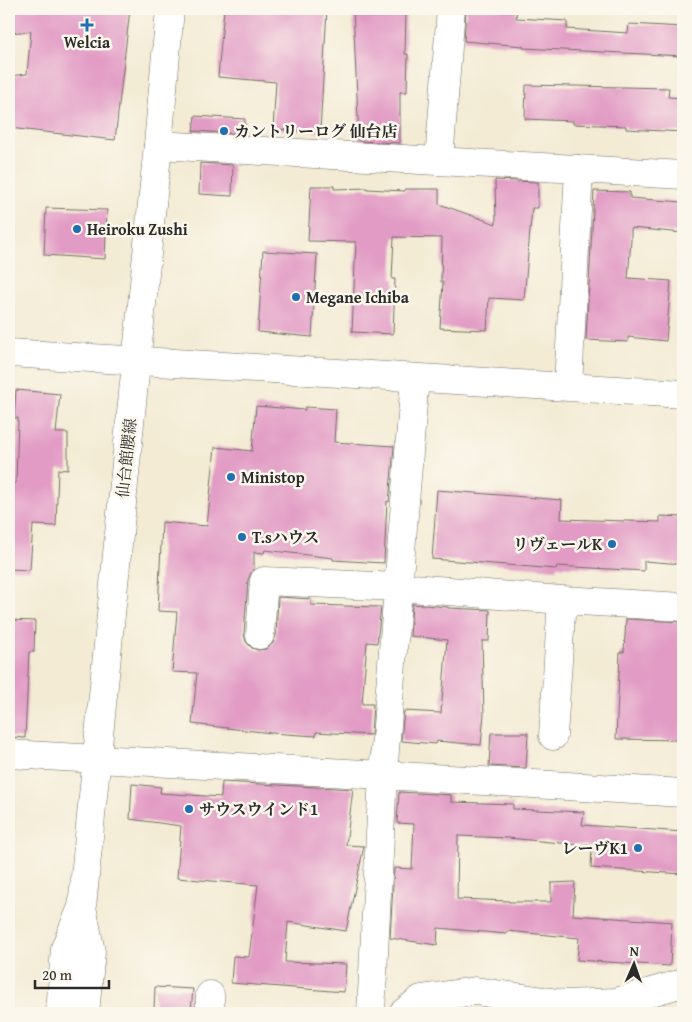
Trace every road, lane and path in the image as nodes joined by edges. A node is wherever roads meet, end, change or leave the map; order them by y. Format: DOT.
graph roads {
  1 [pos="170,9"];
  2 [pos="451,9"];
  3 [pos="158,145"];
  4 [pos="439,160"];
  5 [pos="580,169"];
  6 [pos="683,175"];
  7 [pos="9,353"];
  8 [pos="136,361"];
  9 [pos="415,378"];
  10 [pos="568,387"];
  11 [pos="683,394"];
  12 [pos="399,587"];
  13 [pos="562,600"];
  14 [pos="683,607"];
  15 [pos="260,635"];
  16 [pos="553,736"];
  17 [pos="9,754"];
  18 [pos="96,758"];
  19 [pos="383,774"];
  20 [pos="683,793"];
  21 [pos="82,907"];
  22 [pos="683,984"];
  23 [pos="60,1013"];
  24 [pos="86,1013"];
  25 [pos="371,1013"];
  26 [pos="403,1013"];
  1 -- 3 [label="street, 仙台館腰線"];
  2 -- 4 [label="street"];
  3 -- 4 [label="street"];
  3 -- 8 [label="street, 仙台館腰線"];
  4 -- 5 [label="street"];
  5 -- 6 [label="street"];
  5 -- 10 [label="street"];
  7 -- 8 [label="street"];
  8 -- 9 [label="street"];
  8 -- 18 [label="street, 仙台館腰線"];
  9 -- 10 [label="street"];
  9 -- 12 [label="street"];
  10 -- 11 [label="street"];
  12 -- 13 [label="street"];
  12 -- 15 [label="street"];
  12 -- 19 [label="street"];
  13 -- 14 [label="street"];
  13 -- 16 [label="street"];
  17 -- 18 [label="street"];
  18 -- 19 [label="street"];
  18 -- 21 [label="street, 仙台館腰線"];
  19 -- 20 [label="street"];
  19 -- 25 [label="street"];
  21 -- 23 [label="street, 仙台館腰線"];
  21 -- 24 [label="street, 仙台館腰線"];
  22 -- 26 [label="street"];
}
